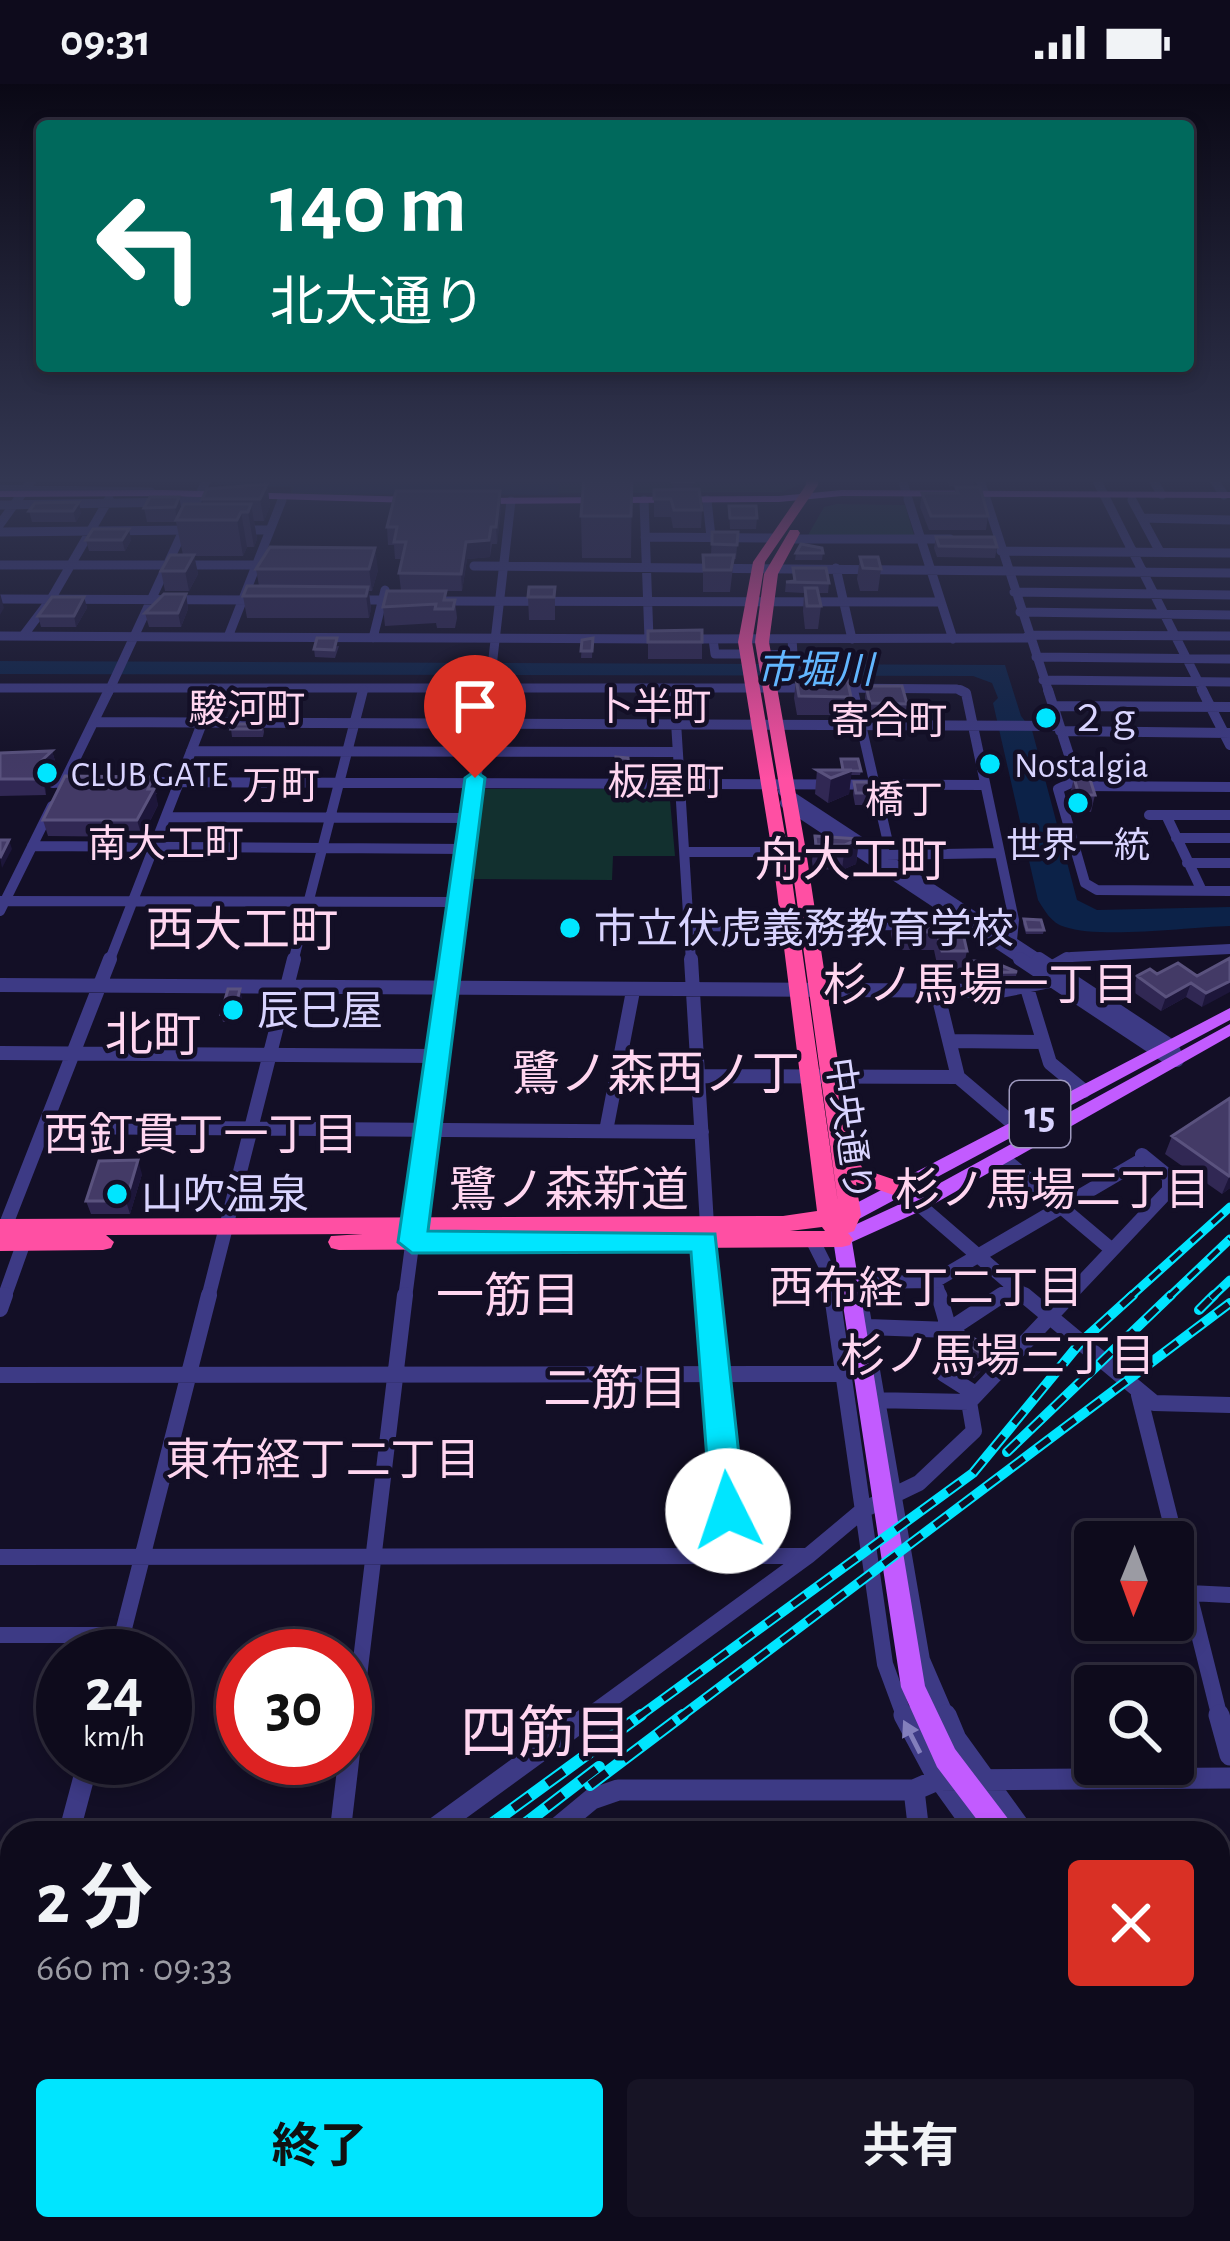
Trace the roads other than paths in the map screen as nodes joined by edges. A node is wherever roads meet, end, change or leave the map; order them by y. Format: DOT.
graph roads {
  1 [pos="64,578"];
  2 [pos="164,578"];
  3 [pos="251,578"];
  4 [pos="504,578"];
  5 [pos="646,578"];
  6 [pos="754,578"];
  7 [pos="771,578"];
  8 [pos="838,578"];
  9 [pos="933,578"];
  10 [pos="1009,578"];
  11 [pos="1145,578"];
  12 [pos="1014,592"];
  13 [pos="1153,594"];
  14 [pos="384,595"];
  15 [pos="1230,595"];
  16 [pos="0,599"];
  17 [pos="51,599"];
  18 [pos="154,600"];
  19 [pos="243,600"];
  20 [pos="266,600"];
  21 [pos="336,600"];
  22 [pos="409,600"];
  23 [pos="432,601"];
  24 [pos="502,601"];
  25 [pos="646,601"];
  26 [pos="749,601"];
  27 [pos="766,602"];
  28 [pos="843,602"];
  29 [pos="940,602"];
  30 [pos="1020,612"];
  31 [pos="1162,614"];
  32 [pos="1230,615"];
  33 [pos="0,635"];
  34 [pos="1173,635"];
  35 [pos="23,636"];
  36 [pos="1028,636"];
  37 [pos="1230,636"];
  38 [pos="134,637"];
  39 [pos="229,638"];
  40 [pos="373,638"];
  41 [pos="497,638"];
  42 [pos="762,638"];
  43 [pos="649,639"];
  44 [pos="792,639"];
  45 [pos="852,639"];
  46 [pos="953,639"];
  47 [pos="753,653"];
  48 [pos="1036,657"];
  49 [pos="1185,658"];
  50 [pos="1230,659"];
  51 [pos="1043,680"];
  52 [pos="1198,682"];
  53 [pos="1230,682"];
  54 [pos="490,683"];
  55 [pos="759,684"];
  56 [pos="0,688"];
  57 [pos="111,688"];
  58 [pos="216,688"];
  59 [pos="674,688"];
  60 [pos="853,688"];
  61 [pos="363,689"];
  62 [pos="1052,706"];
  63 [pos="1210,707"];
  64 [pos="1230,707"];
  65 [pos="94,722"];
  66 [pos="203,722"];
  67 [pos="355,722"];
  68 [pos="483,722"];
  69 [pos="765,722"];
  70 [pos="676,723"];
  71 [pos="860,723"];
  72 [pos="979,724"];
  73 [pos="1060,729"];
  74 [pos="1227,733"];
  75 [pos="1230,746"];
  76 [pos="191,752"];
  77 [pos="348,752"];
  78 [pos="478,752"];
  79 [pos="678,752"];
  80 [pos="1077,780"];
  81 [pos="58,782"];
  82 [pos="87,782"];
  83 [pos="133,782"];
  84 [pos="179,782"];
  85 [pos="339,782"];
  86 [pos="475,783"];
  87 [pos="680,783"];
  88 [pos="875,784"];
  89 [pos="985,785"];
  90 [pos="1230,788"];
  91 [pos="780,791"];
  92 [pos="1149,815"];
  93 [pos="1166,815"];
  94 [pos="1230,815"];
  95 [pos="166,817"];
  96 [pos="332,817"];
  97 [pos="470,818"];
  98 [pos="1176,838"];
  99 [pos="1230,838"];
  100 [pos="32,846"];
  101 [pos="154,847"];
  102 [pos="323,848"];
  103 [pos="465,849"];
  104 [pos="824,851"];
  105 [pos="685,852"];
  106 [pos="795,852"];
  107 [pos="857,852"];
  108 [pos="882,853"];
  109 [pos="999,854"];
  110 [pos="1187,863"];
  111 [pos="1230,863"];
  112 [pos="1202,891"];
  113 [pos="1230,891"];
  114 [pos="133,901"];
  115 [pos="310,901"];
  116 [pos="458,902"];
  117 [pos="2,904"];
  118 [pos="926,925"];
  119 [pos="689,926"];
  120 [pos="799,926"];
  121 [pos="1012,940"];
  122 [pos="1230,949"];
  123 [pos="1052,974"];
  124 [pos="0,985"];
  125 [pos="99,987"];
  126 [pos="287,988"];
  127 [pos="1028,988"];
  128 [pos="444,989"];
  129 [pos="633,991"];
  130 [pos="693,991"];
  131 [pos="797,991"];
  132 [pos="818,991"];
  133 [pos="938,991"];
  134 [pos="1230,1013"];
  135 [pos="1230,1029"];
  136 [pos="950,1041"];
  137 [pos="1043,1042"];
  138 [pos="74,1053"];
  139 [pos="1,1054"];
  140 [pos="1169,1054"];
  141 [pos="270,1055"];
  142 [pos="436,1056"];
  143 [pos="820,1075"];
  144 [pos="698,1076"];
  145 [pos="958,1077"];
  146 [pos="1084,1091"];
  147 [pos="45,1127"];
  148 [pos="1017,1127"];
  149 [pos="248,1129"];
  150 [pos="425,1130"];
  151 [pos="605,1131"];
  152 [pos="702,1132"];
  153 [pos="840,1146"];
  154 [pos="1003,1158"];
  155 [pos="910,1197"];
  156 [pos="1065,1208"];
  157 [pos="840,1224"];
  158 [pos="706,1233"];
  159 [pos="413,1234"];
  160 [pos="7,1235"];
  161 [pos="225,1236"];
  162 [pos="813,1241"];
  163 [pos="1111,1249"];
  164 [pos="980,1256"];
  165 [pos="852,1275"];
  166 [pos="935,1281"];
  167 [pos="1014,1287"];
  168 [pos="0,1310"];
  169 [pos="1047,1317"];
  170 [pos="868,1327"];
  171 [pos="950,1330"];
  172 [pos="1001,1364"];
  173 [pos="718,1373"];
  174 [pos="190,1374"];
  175 [pos="844,1374"];
  176 [pos="0,1375"];
  177 [pos="395,1377"];
  178 [pos="1139,1394"];
  179 [pos="972,1397"];
  180 [pos="864,1398"];
  181 [pos="1230,1405"];
  182 [pos="894,1496"];
  183 [pos="863,1510"];
  184 [pos="1169,1521"];
  185 [pos="808,1556"];
  186 [pos="0,1557"];
  187 [pos="374,1557"];
  188 [pos="731,1557"];
  189 [pos="143,1558"];
  190 [pos="1194,1593"];
  191 [pos="1230,1594"];
  192 [pos="1194,1613"];
  193 [pos="124,1629"];
  194 [pos="0,1635"];
  195 [pos="36,1635"];
  196 [pos="1230,1755"];
  197 [pos="1230,1778"];
  198 [pos="937,1780"];
  199 [pos="82,1785"];
  200 [pos="974,1785"];
  201 [pos="914,1790"];
  202 [pos="73,1821"];
  203 [pos="341,1821"];
  204 [pos="444,1821"];
  205 [pos="565,1821"];
  206 [pos="918,1821"];
  207 [pos="969,1821"];
  208 [pos="996,1821"];
  209 [pos="1012,1821"];
  1 -- 17 [label="street"];
  2 -- 18 [label="street"];
  3 -- 19 [label="street"];
  4 -- 24 [label="street"];
  5 -- 25 [label="street"];
  6 -- 26 [label="highway, 中央通り"];
  7 -- 27 [label="highway, 中央通り"];
  8 -- 28 [label="street"];
  9 -- 29 [label="street"];
  10 -- 12 [label="street"];
  11 -- 13 [label="street"];
  12 -- 13 [label="street"];
  12 -- 30 [label="street"];
  13 -- 15 [label="street"];
  13 -- 31 [label="street"];
  14 -- 21 [label="street"];
  14 -- 22 [label="street"];
  14 -- 40 [label="street"];
  16 -- 17 [label="street"];
  17 -- 18 [label="street"];
  17 -- 35 [label="street"];
  18 -- 19 [label="street"];
  18 -- 38 [label="street"];
  19 -- 20 [label="street"];
  19 -- 39 [label="street"];
  23 -- 24 [label="street"];
  24 -- 25 [label="street"];
  24 -- 41 [label="street"];
  25 -- 26 [label="street"];
  25 -- 43 [label="street"];
  26 -- 27 [label="street"];
  26 -- 47 [label="highway, 中央通り"];
  27 -- 28 [label="street"];
  27 -- 42 [label="highway, 中央通り"];
  28 -- 29 [label="street"];
  28 -- 45 [label="street"];
  29 -- 46 [label="street"];
  30 -- 31 [label="street"];
  30 -- 36 [label="street"];
  31 -- 32 [label="street"];
  31 -- 34 [label="street"];
  33 -- 35 [label="street"];
  34 -- 36 [label="street"];
  34 -- 37 [label="street"];
  34 -- 49 [label="street"];
  35 -- 38 [label="street"];
  36 -- 46 [label="street"];
  36 -- 48 [label="street"];
  38 -- 39 [label="street"];
  38 -- 57 [label="street"];
  39 -- 40 [label="street"];
  40 -- 41 [label="street"];
  41 -- 43 [label="street"];
  41 -- 54 [label="street"];
  42 -- 44 [label="street"];
  42 -- 47 [label="highway, 中央通り"];
  43 -- 47 [label="street"];
  44 -- 45 [label="street"];
  44 -- 47 [label="street"];
  45 -- 46 [label="street"];
  47 -- 55 [label="highway, 中央通り"];
  48 -- 49 [label="street"];
  48 -- 51 [label="street"];
  49 -- 50 [label="street"];
  49 -- 52 [label="street"];
  51 -- 52 [label="street"];
  51 -- 62 [label="street"];
  52 -- 53 [label="street"];
  52 -- 63 [label="street"];
  54 -- 59 [label="street"];
  54 -- 61 [label="street"];
  54 -- 68 [label="street"];
  55 -- 59 [label="street"];
  55 -- 60 [label="street"];
  55 -- 69 [label="highway, 中央通り"];
  56 -- 57 [label="street"];
  57 -- 58 [label="street"];
  57 -- 65 [label="street"];
  58 -- 61 [label="street"];
  58 -- 66 [label="street"];
  59 -- 70 [label="street"];
  60 -- 71 [label="street"];
  60 -- 72 [label="street"];
  61 -- 67 [label="street"];
  62 -- 63 [label="street"];
  62 -- 73 [label="street"];
  63 -- 64 [label="street"];
  63 -- 74 [label="street"];
  65 -- 66 [label="street"];
  65 -- 81 [label="street"];
  66 -- 67 [label="street"];
  66 -- 76 [label="street"];
  67 -- 68 [label="street"];
  67 -- 77 [label="street"];
  68 -- 70 [label="street"];
  68 -- 78 [label="street"];
  69 -- 70 [label="street"];
  69 -- 71 [label="street"];
  69 -- 91 [label="highway, 中央通り"];
  70 -- 79 [label="street"];
  71 -- 72 [label="street"];
  71 -- 88 [label="street"];
  72 -- 73 [label="street"];
  72 -- 89 [label="street"];
  73 -- 74 [label="street"];
  73 -- 80 [label="street"];
  74 -- 75 [label="street"];
  76 -- 77 [label="street"];
  76 -- 84 [label="street"];
  77 -- 78 [label="street"];
  77 -- 85 [label="street"];
  78 -- 79 [label="street"];
  78 -- 86 [label="street"];
  79 -- 87 [label="street"];
  80 -- 90 [label="street"];
  80 -- 112 [label="street"];
  81 -- 82 [label="street"];
  81 -- 100 [label="street"];
  83 -- 84 [label="street"];
  84 -- 85 [label="street"];
  84 -- 95 [label="street"];
  85 -- 86 [label="street"];
  85 -- 96 [label="street"];
  86 -- 87 [label="street"];
  86 -- 97 [label="street"];
  87 -- 91 [label="street"];
  87 -- 105 [label="street"];
  88 -- 89 [label="street"];
  88 -- 91 [label="street"];
  88 -- 108 [label="street"];
  89 -- 109 [label="street"];
  91 -- 106 [label="highway, 中央通り"];
  91 -- 107 [label="street"];
  91 -- 108 [label="street"];
  92 -- 93 [label="street"];
  93 -- 94 [label="street"];
  93 -- 98 [label="street"];
  95 -- 96 [label="street"];
  95 -- 101 [label="street"];
  96 -- 97 [label="street"];
  96 -- 102 [label="street"];
  97 -- 103 [label="street"];
  98 -- 99 [label="street"];
  98 -- 110 [label="street"];
  100 -- 101 [label="street"];
  100 -- 117 [label="street"];
  101 -- 102 [label="street"];
  101 -- 114 [label="street"];
  102 -- 103 [label="street"];
  102 -- 115 [label="street"];
  103 -- 116 [label="street"];
  104 -- 107 [label="street"];
  105 -- 106 [label="street"];
  105 -- 119 [label="street"];
  106 -- 120 [label="highway, 中央通り"];
  107 -- 108 [label="street"];
  107 -- 123 [label="street"];
  108 -- 109 [label="street"];
  108 -- 121 [label="street"];
  109 -- 121 [label="street"];
  110 -- 111 [label="street"];
  110 -- 112 [label="street"];
  112 -- 113 [label="street"];
  114 -- 115 [label="street"];
  114 -- 117 [label="street"];
  114 -- 125 [label="street"];
  115 -- 116 [label="street"];
  115 -- 126 [label="street"];
  116 -- 128 [label="street"];
  118 -- 120 [label="street"];
  119 -- 120 [label="street"];
  119 -- 130 [label="street"];
  120 -- 131 [label="highway, 中央通り"];
  120 -- 132 [label="highway, 中央通り"];
  121 -- 123 [label="street"];
  122 -- 123 [label="street"];
  123 -- 127 [label="street"];
  123 -- 140 [label="street"];
  124 -- 125 [label="street"];
  125 -- 126 [label="street"];
  125 -- 138 [label="street"];
  126 -- 128 [label="street"];
  126 -- 141 [label="street"];
  127 -- 133 [label="street"];
  127 -- 137 [label="street"];
  128 -- 129 [label="street"];
  128 -- 142 [label="street"];
  129 -- 130 [label="street"];
  129 -- 151 [label="street"];
  130 -- 131 [label="street"];
  130 -- 144 [label="street"];
  131 -- 132 [label="street"];
  131 -- 143 [label="highway, 中央通り"];
  132 -- 133 [label="street"];
  132 -- 143 [label="highway, 中央通り"];
  133 -- 136 [label="street"];
  134 -- 140 [label="main road, 15"];
  135 -- 140 [label="main road, 15"];
  136 -- 137 [label="street"];
  136 -- 145 [label="street"];
  137 -- 146 [label="street"];
  138 -- 139 [label="street"];
  138 -- 141 [label="street"];
  138 -- 147 [label="street"];
  140 -- 146 [label="main road, 15"];
  140 -- 154 [label="main road, 15"];
  141 -- 142 [label="street"];
  141 -- 149 [label="street"];
  142 -- 150 [label="street"];
  143 -- 144 [label="street"];
  143 -- 145 [label="street"];
  143 -- 153 [label="highway, 中央通り"];
  143 -- 157 [label="highway, 中央通り"];
  144 -- 152 [label="street"];
  145 -- 148 [label="street"];
  146 -- 148 [label="main road, 15"];
  147 -- 149 [label="street"];
  147 -- 160 [label="street"];
  148 -- 155 [label="main road, 15"];
  149 -- 150 [label="street"];
  149 -- 161 [label="street"];
  150 -- 151 [label="street"];
  150 -- 159 [label="street"];
  151 -- 152 [label="street"];
  152 -- 158 [label="street"];
  153 -- 155 [label="highway"];
  153 -- 157 [label="highway, 中央通り"];
  154 -- 155 [label="main road, 15"];
  154 -- 156 [label="street"];
  155 -- 157 [label="main road, 15"];
  155 -- 164 [label="street"];
  156 -- 163 [label="street"];
  156 -- 163 [label="street"];
  156 -- 164 [label="street"];
  157 -- 158 [label="highway"];
  157 -- 162 [label="highway"];
  157 -- 165 [label="main road"];
  158 -- 159 [label="highway"];
  158 -- 162 [label="highway"];
  158 -- 173 [label="street"];
  159 -- 161 [label="highway"];
  159 -- 177 [label="street"];
  160 -- 161 [label="highway"];
  160 -- 168 [label="street"];
  161 -- 174 [label="street"];
  162 -- 175 [label="street"];
  163 -- 169 [label="street"];
  164 -- 166 [label="street"];
  164 -- 167 [label="street"];
  165 -- 166 [label="street"];
  165 -- 170 [label="street"];
  165 -- 180 [label="main road"];
  166 -- 171 [label="street"];
  167 -- 169 [label="street"];
  167 -- 171 [label="street"];
  169 -- 172 [label="street"];
  169 -- 178 [label="street"];
  170 -- 171 [label="street"];
  170 -- 180 [label="street"];
  171 -- 172 [label="street"];
  171 -- 179 [label="street"];
  172 -- 179 [label="street"];
  173 -- 175 [label="street"];
  173 -- 177 [label="street"];
  173 -- 188 [label="street"];
  174 -- 176 [label="street"];
  174 -- 177 [label="street"];
  174 -- 189 [label="street"];
  175 -- 180 [label="street"];
  177 -- 187 [label="street"];
  178 -- 181 [label="street"];
  178 -- 184 [label="street"];
  179 -- 180 [label="street"];
  179 -- 182 [label="street"];
  180 -- 182 [label="street"];
  180 -- 183 [label="street"];
  180 -- 200 [label="main road"];
  182 -- 183 [label="street"];
  182 -- 200 [label="street"];
  183 -- 185 [label="street"];
  198 -- 183 [label="street, one-way"];
  185 -- 188 [label="street"];
  185 -- 204 [label="street"];
  186 -- 189 [label="street"];
  187 -- 188 [label="street"];
  187 -- 189 [label="street"];
  187 -- 203 [label="street"];
  189 -- 193 [label="street"];
  190 -- 191 [label="street"];
  192 -- 196 [label="street"];
  194 -- 195 [label="street"];
  197 -- 200 [label="street"];
  198 -- 200 [label="street"];
  198 -- 201 [label="street"];
  198 -- 207 [label="street"];
  199 -- 202 [label="street"];
  200 -- 208 [label="main road"];
  200 -- 209 [label="street"];
  201 -- 205 [label="street"];
  201 -- 206 [label="street"];
}
